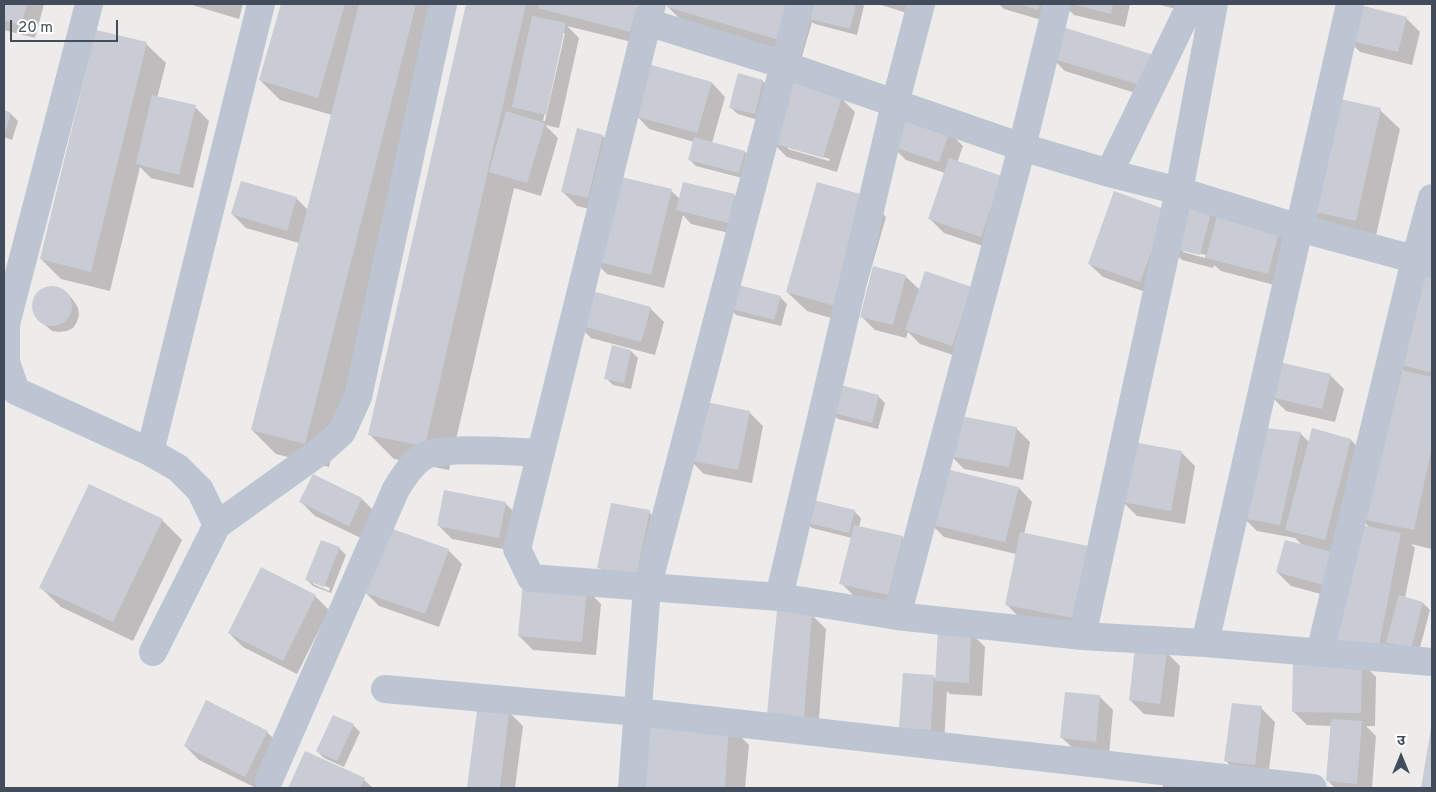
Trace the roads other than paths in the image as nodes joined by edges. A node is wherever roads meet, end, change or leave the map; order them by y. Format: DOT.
graph roads {
  1 [pos="89,4"];
  2 [pos="261,4"];
  3 [pos="443,4"];
  4 [pos="800,4"];
  5 [pos="921,4"];
  6 [pos="1057,4"];
  7 [pos="1191,4"];
  8 [pos="1214,4"];
  9 [pos="1350,4"];
  10 [pos="649,13"];
  11 [pos="784,65"];
  12 [pos="895,104"];
  13 [pos="1022,147"];
  14 [pos="1109,173"];
  15 [pos="1179,191"];
  16 [pos="1432,198"];
  17 [pos="1299,228"];
  18 [pos="1423,262"];
  19 [pos="150,452"];
  20 [pos="541,453"];
  21 [pos="217,525"];
  22 [pos="647,588"];
  23 [pos="779,597"];
  24 [pos="897,616"];
  25 [pos="1082,636"];
  26 [pos="1205,643"];
  27 [pos="153,652"];
  28 [pos="1320,652"];
  29 [pos="1432,662"];
  30 [pos="385,689"];
  31 [pos="637,712"];
  32 [pos="269,780"];
  33 [pos="632,788"];
  34 [pos="1313,788"];
  1 -- 19 [label="street"];
  2 -- 19 [label="street"];
  3 -- 21 [label="street"];
  4 -- 11 [label="street"];
  5 -- 12 [label="street"];
  6 -- 13 [label="street"];
  7 -- 14 [label="street"];
  8 -- 15 [label="street"];
  9 -- 17 [label="street"];
  10 -- 11 [label="street"];
  10 -- 20 [label="street"];
  11 -- 12 [label="street"];
  11 -- 22 [label="street"];
  12 -- 13 [label="street"];
  12 -- 23 [label="street"];
  13 -- 14 [label="street"];
  13 -- 24 [label="street"];
  14 -- 15 [label="street"];
  15 -- 17 [label="street"];
  15 -- 25 [label="street"];
  16 -- 18 [label="street"];
  17 -- 18 [label="street"];
  17 -- 26 [label="street"];
  18 -- 28 [label="street"];
  19 -- 21 [label="street"];
  20 -- 22 [label="street"];
  20 -- 32 [label="street"];
  21 -- 27 [label="street"];
  22 -- 23 [label="street"];
  22 -- 31 [label="street"];
  23 -- 24 [label="street"];
  24 -- 25 [label="street"];
  25 -- 26 [label="street"];
  26 -- 28 [label="street"];
  28 -- 29 [label="street"];
  30 -- 31 [label="street"];
  31 -- 33 [label="street"];
  31 -- 34 [label="street"];
}
